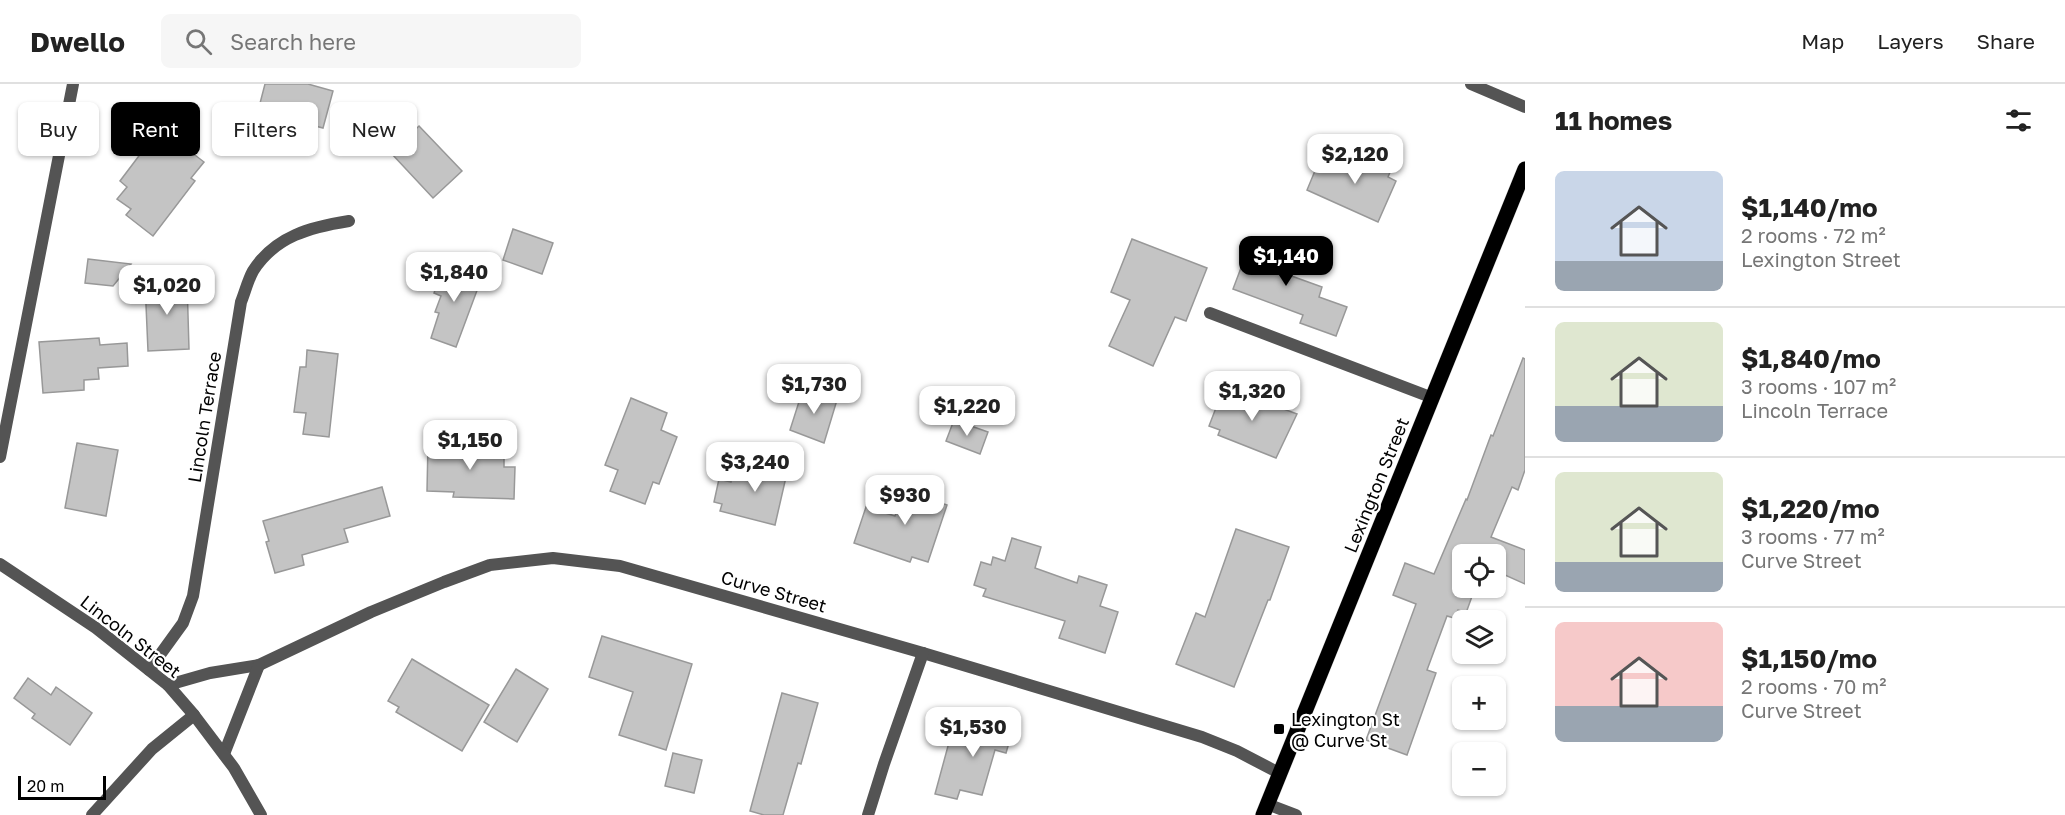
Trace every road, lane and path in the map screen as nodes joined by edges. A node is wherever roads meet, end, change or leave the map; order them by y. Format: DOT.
graph roads {
  1 [pos="73,84"];
  2 [pos="1471,84"];
  3 [pos="1525,107"];
  4 [pos="1525,169"];
  5 [pos="349,221"];
  6 [pos="1210,313"];
  7 [pos="1433,398"];
  8 [pos="0,457"];
  9 [pos="0,564"];
  10 [pos="923,653"];
  11 [pos="259,665"];
  12 [pos="149,670"];
  13 [pos="168,685"];
  14 [pos="194,715"];
  15 [pos="224,754"];
  16 [pos="1279,773"];
  17 [pos="1265,809"];
  18 [pos="92,815"];
  19 [pos="261,815"];
  20 [pos="868,815"];
  21 [pos="1296,815"];
  1 -- 8 [label="street"];
  2 -- 3 [label="street"];
  4 -- 7 [label="main road, Lexington Street"];
  5 -- 12 [label="street, Lincoln Terrace"];
  6 -- 7 [label="street"];
  7 -- 16 [label="main road, Lexington Street"];
  9 -- 12 [label="street, Lincoln Street"];
  10 -- 11 [label="street, Curve Street"];
  10 -- 16 [label="street, Curve Street"];
  10 -- 20 [label="street"];
  11 -- 13 [label="street, Curve Street"];
  11 -- 15 [label="street"];
  12 -- 13 [label="street, Lincoln Street"];
  13 -- 14 [label="street, Lincoln Street"];
  14 -- 15 [label="street, Lincoln Street"];
  14 -- 18 [label="street"];
  15 -- 19 [label="street, Lincoln Street"];
  16 -- 17 [label="main road, Lexington Street"];
  17 -- 21 [label="street"];
}
